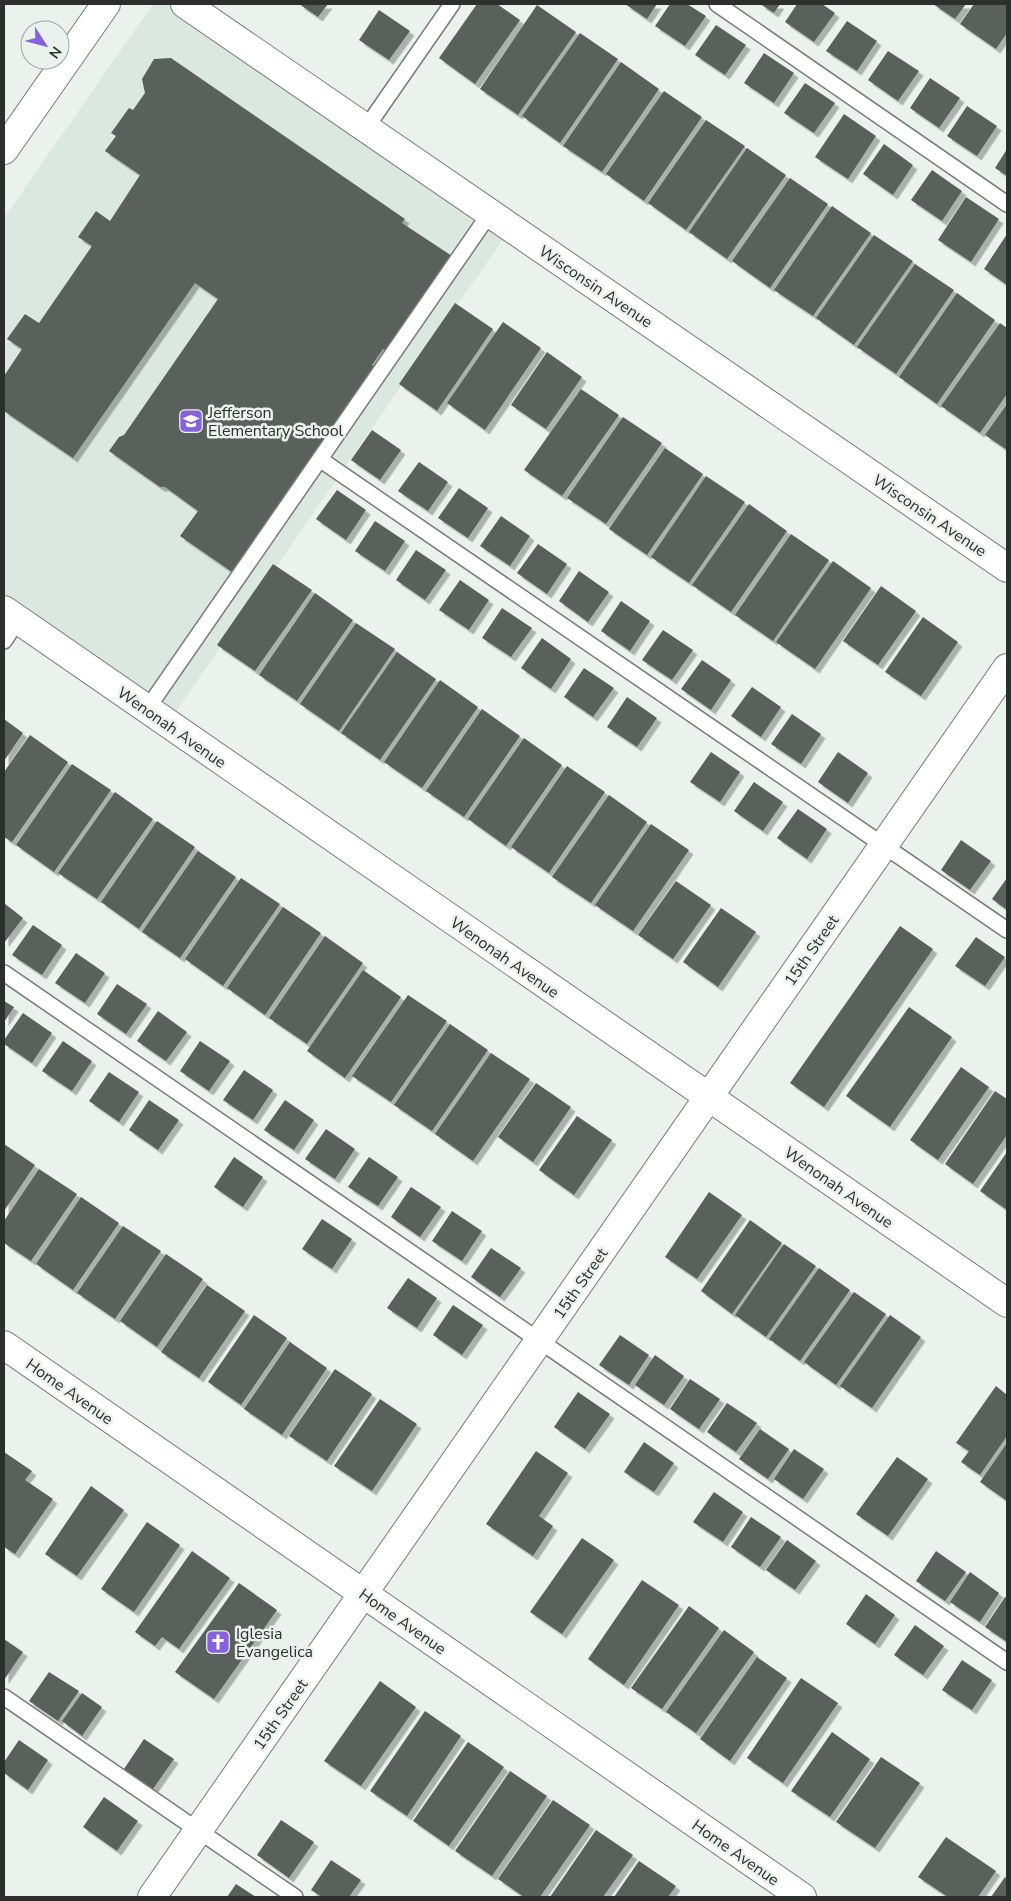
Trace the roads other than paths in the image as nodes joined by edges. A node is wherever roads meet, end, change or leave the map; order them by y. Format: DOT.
graph roads {
  1 [pos="106,4"];
  2 [pos="185,4"];
  3 [pos="452,4"];
  4 [pos="718,4"];
  5 [pos="366,128"];
  6 [pos="4,150"];
  7 [pos="1007,204"];
  8 [pos="490,213"];
  9 [pos="320,460"];
  10 [pos="1007,568"];
  11 [pos="9,624"];
  12 [pos="1007,668"];
  13 [pos="148,709"];
  14 [pos="884,845"];
  15 [pos="1007,930"];
  16 [pos="4,973"];
  17 [pos="709,1097"];
  18 [pos="1007,1303"];
  19 [pos="540,1340"];
  20 [pos="4,1345"];
  21 [pos="363,1594"];
  22 [pos="1007,1662"];
  23 [pos="4,1696"];
  24 [pos="199,1831"];
  25 [pos="152,1897"];
  26 [pos="295,1897"];
  27 [pos="802,1897"];
  1 -- 6 [label="street"];
  2 -- 5 [label="street, Wisconsin Avenue"];
  3 -- 5 [label="lane"];
  4 -- 7 [label="lane"];
  5 -- 8 [label="street, Wisconsin Avenue"];
  8 -- 9 [label="lane"];
  8 -- 10 [label="street, Wisconsin Avenue"];
  9 -- 13 [label="lane"];
  9 -- 14 [label="lane"];
  11 -- 13 [label="street, Wenonah Avenue"];
  12 -- 14 [label="street, 15th Street"];
  13 -- 17 [label="street, Wenonah Avenue"];
  14 -- 15 [label="lane"];
  14 -- 17 [label="street, 15th Street"];
  16 -- 19 [label="lane"];
  17 -- 18 [label="street, Wenonah Avenue"];
  17 -- 19 [label="street, 15th Street"];
  19 -- 21 [label="street, 15th Street"];
  19 -- 22 [label="lane"];
  20 -- 21 [label="street, Home Avenue"];
  21 -- 24 [label="street, 15th Street"];
  21 -- 27 [label="street, Home Avenue"];
  23 -- 24 [label="lane"];
  24 -- 25 [label="street, 15th Street"];
  24 -- 26 [label="lane"];
}
